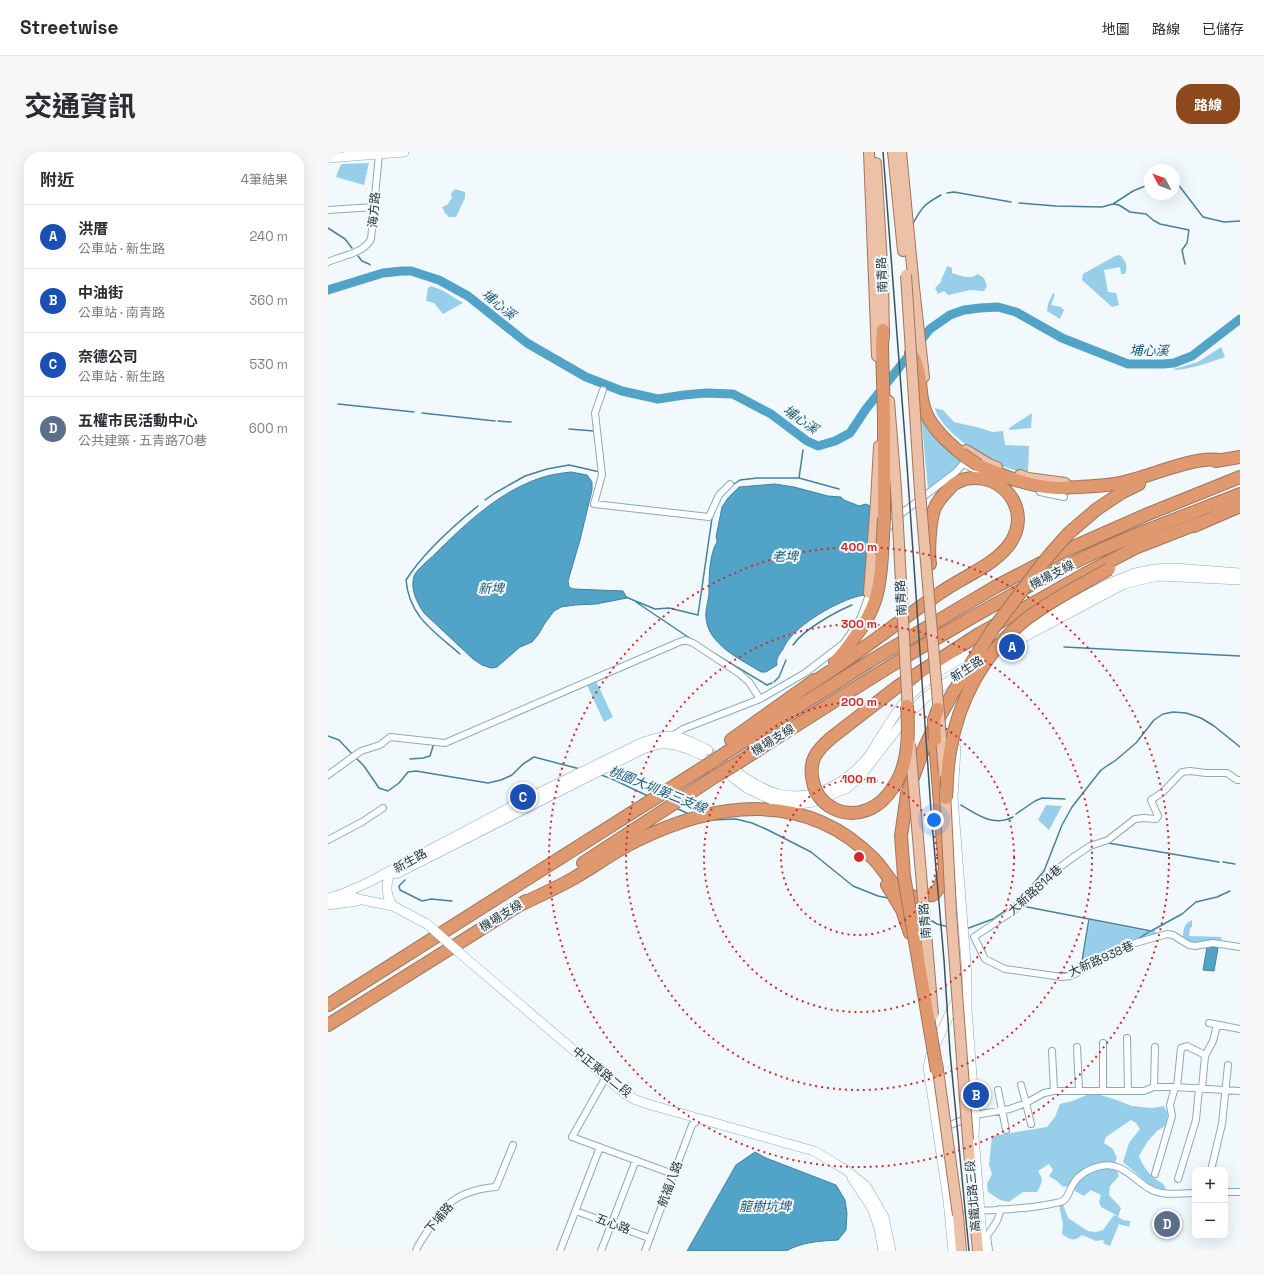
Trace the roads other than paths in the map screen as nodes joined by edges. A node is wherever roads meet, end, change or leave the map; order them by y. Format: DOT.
graph roads {
  1 [pos="404,152"];
  2 [pos="869,152"];
  3 [pos="876,152"];
  4 [pos="893,152"];
  5 [pos="901,152"];
  6 [pos="379,153"];
  7 [pos="328,158"];
  8 [pos="375,207"];
  9 [pos="328,210"];
  10 [pos="328,262"];
  11 [pos="884,330"];
  12 [pos="916,351"];
  13 [pos="604,390"];
  14 [pos="971,453"];
  15 [pos="1240,457"];
  16 [pos="1222,460"];
  17 [pos="963,464"];
  18 [pos="1240,478"];
  19 [pos="1065,483"];
  20 [pos="730,484"];
  21 [pos="1240,494"];
  22 [pos="1064,497"];
  23 [pos="1240,506"];
  24 [pos="1200,523"];
  25 [pos="879,530"];
  26 [pos="1240,573"];
  27 [pos="928,574"];
  28 [pos="1240,580"];
  29 [pos="869,593"];
  30 [pos="966,656"];
  31 [pos="970,666"];
  32 [pos="809,685"];
  33 [pos="760,699"];
  34 [pos="907,706"];
  35 [pos="938,709"];
  36 [pos="672,736"];
  37 [pos="661,744"];
  38 [pos="709,757"];
  39 [pos="605,764"];
  40 [pos="735,771"];
  41 [pos="328,775"];
  42 [pos="1240,780"];
  43 [pos="946,798"];
  44 [pos="383,808"];
  45 [pos="786,811"];
  46 [pos="328,840"];
  47 [pos="389,875"];
  48 [pos="346,895"];
  49 [pos="328,898"];
  50 [pos="363,900"];
  51 [pos="328,901"];
  52 [pos="328,905"];
  53 [pos="520,905"];
  54 [pos="393,906"];
  55 [pos="974,937"];
  56 [pos="1240,947"];
  57 [pos="918,958"];
  58 [pos="963,992"];
  59 [pos="328,1005"];
  60 [pos="1209,1023"];
  61 [pos="328,1025"];
  62 [pos="1217,1025"];
  63 [pos="1240,1029"];
  64 [pos="1127,1038"];
  65 [pos="1103,1043"];
  66 [pos="1077,1047"];
  67 [pos="1155,1047"];
  68 [pos="1052,1051"];
  69 [pos="1205,1055"];
  70 [pos="1228,1065"];
  71 [pos="938,1070"];
  72 [pos="606,1077"];
  73 [pos="1020,1085"];
  74 [pos="1154,1087"];
  75 [pos="1176,1087"];
  76 [pos="1200,1088"];
  77 [pos="998,1090"];
  78 [pos="1103,1090"];
  79 [pos="1226,1090"];
  80 [pos="1054,1091"];
  81 [pos="1079,1091"];
  82 [pos="1128,1091"];
  83 [pos="1240,1092"];
  84 [pos="1026,1103"];
  85 [pos="1003,1111"];
  86 [pos="975,1115"];
  87 [pos="699,1119"];
  88 [pos="965,1119"];
  89 [pos="1031,1124"];
  90 [pos="974,1127"];
  91 [pos="938,1130"];
  92 [pos="1006,1130"];
  93 [pos="968,1140"];
  94 [pos="513,1145"];
  95 [pos="600,1147"];
  96 [pos="636,1160"];
  97 [pos="1212,1167"];
  98 [pos="846,1170"];
  99 [pos="673,1174"];
  100 [pos="1155,1174"];
  101 [pos="1178,1179"];
  102 [pos="1228,1192"];
  103 [pos="1240,1192"];
  104 [pos="1192,1193"];
  105 [pos="1000,1209"];
  106 [pos="576,1211"];
  107 [pos="980,1211"];
  108 [pos="958,1215"];
  109 [pos="611,1224"];
  110 [pos="650,1238"];
  111 [pos="416,1251"];
  112 [pos="560,1251"];
  113 [pos="601,1251"];
  114 [pos="645,1251"];
  115 [pos="883,1251"];
  116 [pos="891,1251"];
  117 [pos="953,1251"];
  118 [pos="961,1251"];
  119 [pos="978,1251"];
  120 [pos="983,1251"];
  121 [pos="989,1251"];
  1 -- 6 [label="main road"];
  2 -- 25 [label="main road"];
  3 -- 11 [label="main road, 南青路"];
  4 -- 12 [label="main road, 南青路, bridge"];
  5 -- 12 [label="main road"];
  6 -- 7 [label="main road"];
  6 -- 8 [label="street, 海方路"];
  8 -- 9 [label="street"];
  8 -- 10 [label="street, 海方路"];
  11 -- 32 [label="highway, bridge"];
  11 -- 34 [label="main road, 南青路, bridge"];
  12 -- 14 [label="main road"];
  12 -- 16 [label="highway, bridge"];
  12 -- 27 [label="main road, 南青路, bridge"];
  13 -- 20 [label="street"];
  14 -- 17 [label="street"];
  14 -- 19 [label="main road"];
  15 -- 16 [label="highway"];
  16 -- 57 [label="highway, bridge"];
  17 -- 22 [label="street"];
  17 -- 25 [label="street"];
  18 -- 38 [label="highway, 機場支線"];
  21 -- 40 [label="highway, 機場支線"];
  23 -- 24 [label="highway"];
  24 -- 34 [label="highway, bridge"];
  24 -- 43 [label="highway, bridge"];
  25 -- 29 [label="main road"];
  26 -- 30 [label="main road, 新生路"];
  27 -- 32 [label="highway"];
  27 -- 35 [label="main road, 南青路, bridge"];
  28 -- 31 [label="main road, 新生路"];
  29 -- 33 [label="street"];
  30 -- 31 [label="main road"];
  30 -- 40 [label="main road, 新生路"];
  31 -- 40 [label="main road, 新生路"];
  31 -- 58 [label="main road"];
  32 -- 38 [label="highway"];
  33 -- 36 [label="street"];
  33 -- 41 [label="street"];
  34 -- 71 [label="main road, 南青路, bridge"];
  35 -- 43 [label="main road, 南青路, bridge"];
  35 -- 45 [label="highway, bridge"];
  36 -- 37 [label="street"];
  36 -- 38 [label="main road, 新生路"];
  36 -- 39 [label="main road, 新生路"];
  37 -- 38 [label="main road, 新生路"];
  37 -- 39 [label="main road, 新生路"];
  38 -- 59 [label="highway, 機場支線"];
  39 -- 47 [label="main road, 新生路"];
  40 -- 53 [label="highway, 機場支線, bridge"];
  42 -- 55 [label="street, 大新路814巷"];
  43 -- 93 [label="main road, 南青路, bridge"];
  44 -- 46 [label="street"];
  45 -- 53 [label="highway"];
  45 -- 57 [label="highway, bridge"];
  47 -- 48 [label="main road, 新生路"];
  47 -- 54 [label="main road"];
  48 -- 49 [label="main road"];
  48 -- 50 [label="main road, 中正東路二段"];
  48 -- 51 [label="main road"];
  50 -- 52 [label="main road"];
  50 -- 54 [label="main road, 中正東路二段"];
  53 -- 61 [label="highway, 機場支線"];
  54 -- 72 [label="main road, 中正東路二段, bridge"];
  55 -- 56 [label="street, 大新路938巷"];
  57 -- 71 [label="highway, bridge"];
  58 -- 86 [label="main road"];
  58 -- 91 [label="main road"];
  60 -- 62 [label="street"];
  62 -- 63 [label="street"];
  62 -- 69 [label="street"];
  64 -- 82 [label="street"];
  65 -- 78 [label="street"];
  66 -- 81 [label="street"];
  67 -- 74 [label="street"];
  68 -- 80 [label="street"];
  69 -- 75 [label="street"];
  69 -- 76 [label="street"];
  70 -- 79 [label="street"];
  71 -- 108 [label="main road, 南青路, bridge"];
  72 -- 87 [label="main road, 中正東路二段"];
  72 -- 95 [label="street"];
  73 -- 84 [label="street"];
  74 -- 75 [label="street"];
  74 -- 82 [label="street"];
  75 -- 76 [label="street"];
  75 -- 100 [label="street"];
  76 -- 79 [label="street"];
  76 -- 101 [label="street"];
  77 -- 85 [label="street"];
  78 -- 81 [label="street"];
  78 -- 82 [label="street"];
  79 -- 83 [label="street"];
  79 -- 97 [label="street"];
  80 -- 81 [label="street"];
  80 -- 84 [label="street"];
  84 -- 85 [label="street"];
  84 -- 89 [label="street"];
  85 -- 86 [label="street"];
  85 -- 92 [label="street"];
  86 -- 88 [label="street"];
  86 -- 90 [label="main road"];
  87 -- 98 [label="main road, 中正東路二段"];
  87 -- 99 [label="street, 航福八路"];
  88 -- 90 [label="main road"];
  88 -- 91 [label="street"];
  90 -- 107 [label="main road"];
  91 -- 117 [label="main road, 高鐵北路三段"];
  93 -- 119 [label="main road, 高鐵北路三段"];
  94 -- 111 [label="street, 下埔路"];
  95 -- 96 [label="street"];
  95 -- 106 [label="street"];
  96 -- 99 [label="street"];
  96 -- 109 [label="street"];
  98 -- 115 [label="main road, 中正東路二段"];
  98 -- 116 [label="main road, 中正東路二段"];
  99 -- 110 [label="street, 航福八路"];
  102 -- 103 [label="street"];
  104 -- 105 [label="street"];
  105 -- 107 [label="street"];
  105 -- 121 [label="street"];
  106 -- 109 [label="street, 五心路"];
  106 -- 112 [label="street"];
  107 -- 120 [label="main road, 高鐵北路三段"];
  108 -- 118 [label="main road, 高鐵北路三段"];
  109 -- 110 [label="street, 五心路"];
  109 -- 113 [label="street"];
  110 -- 114 [label="street, 航福八路"];
}
